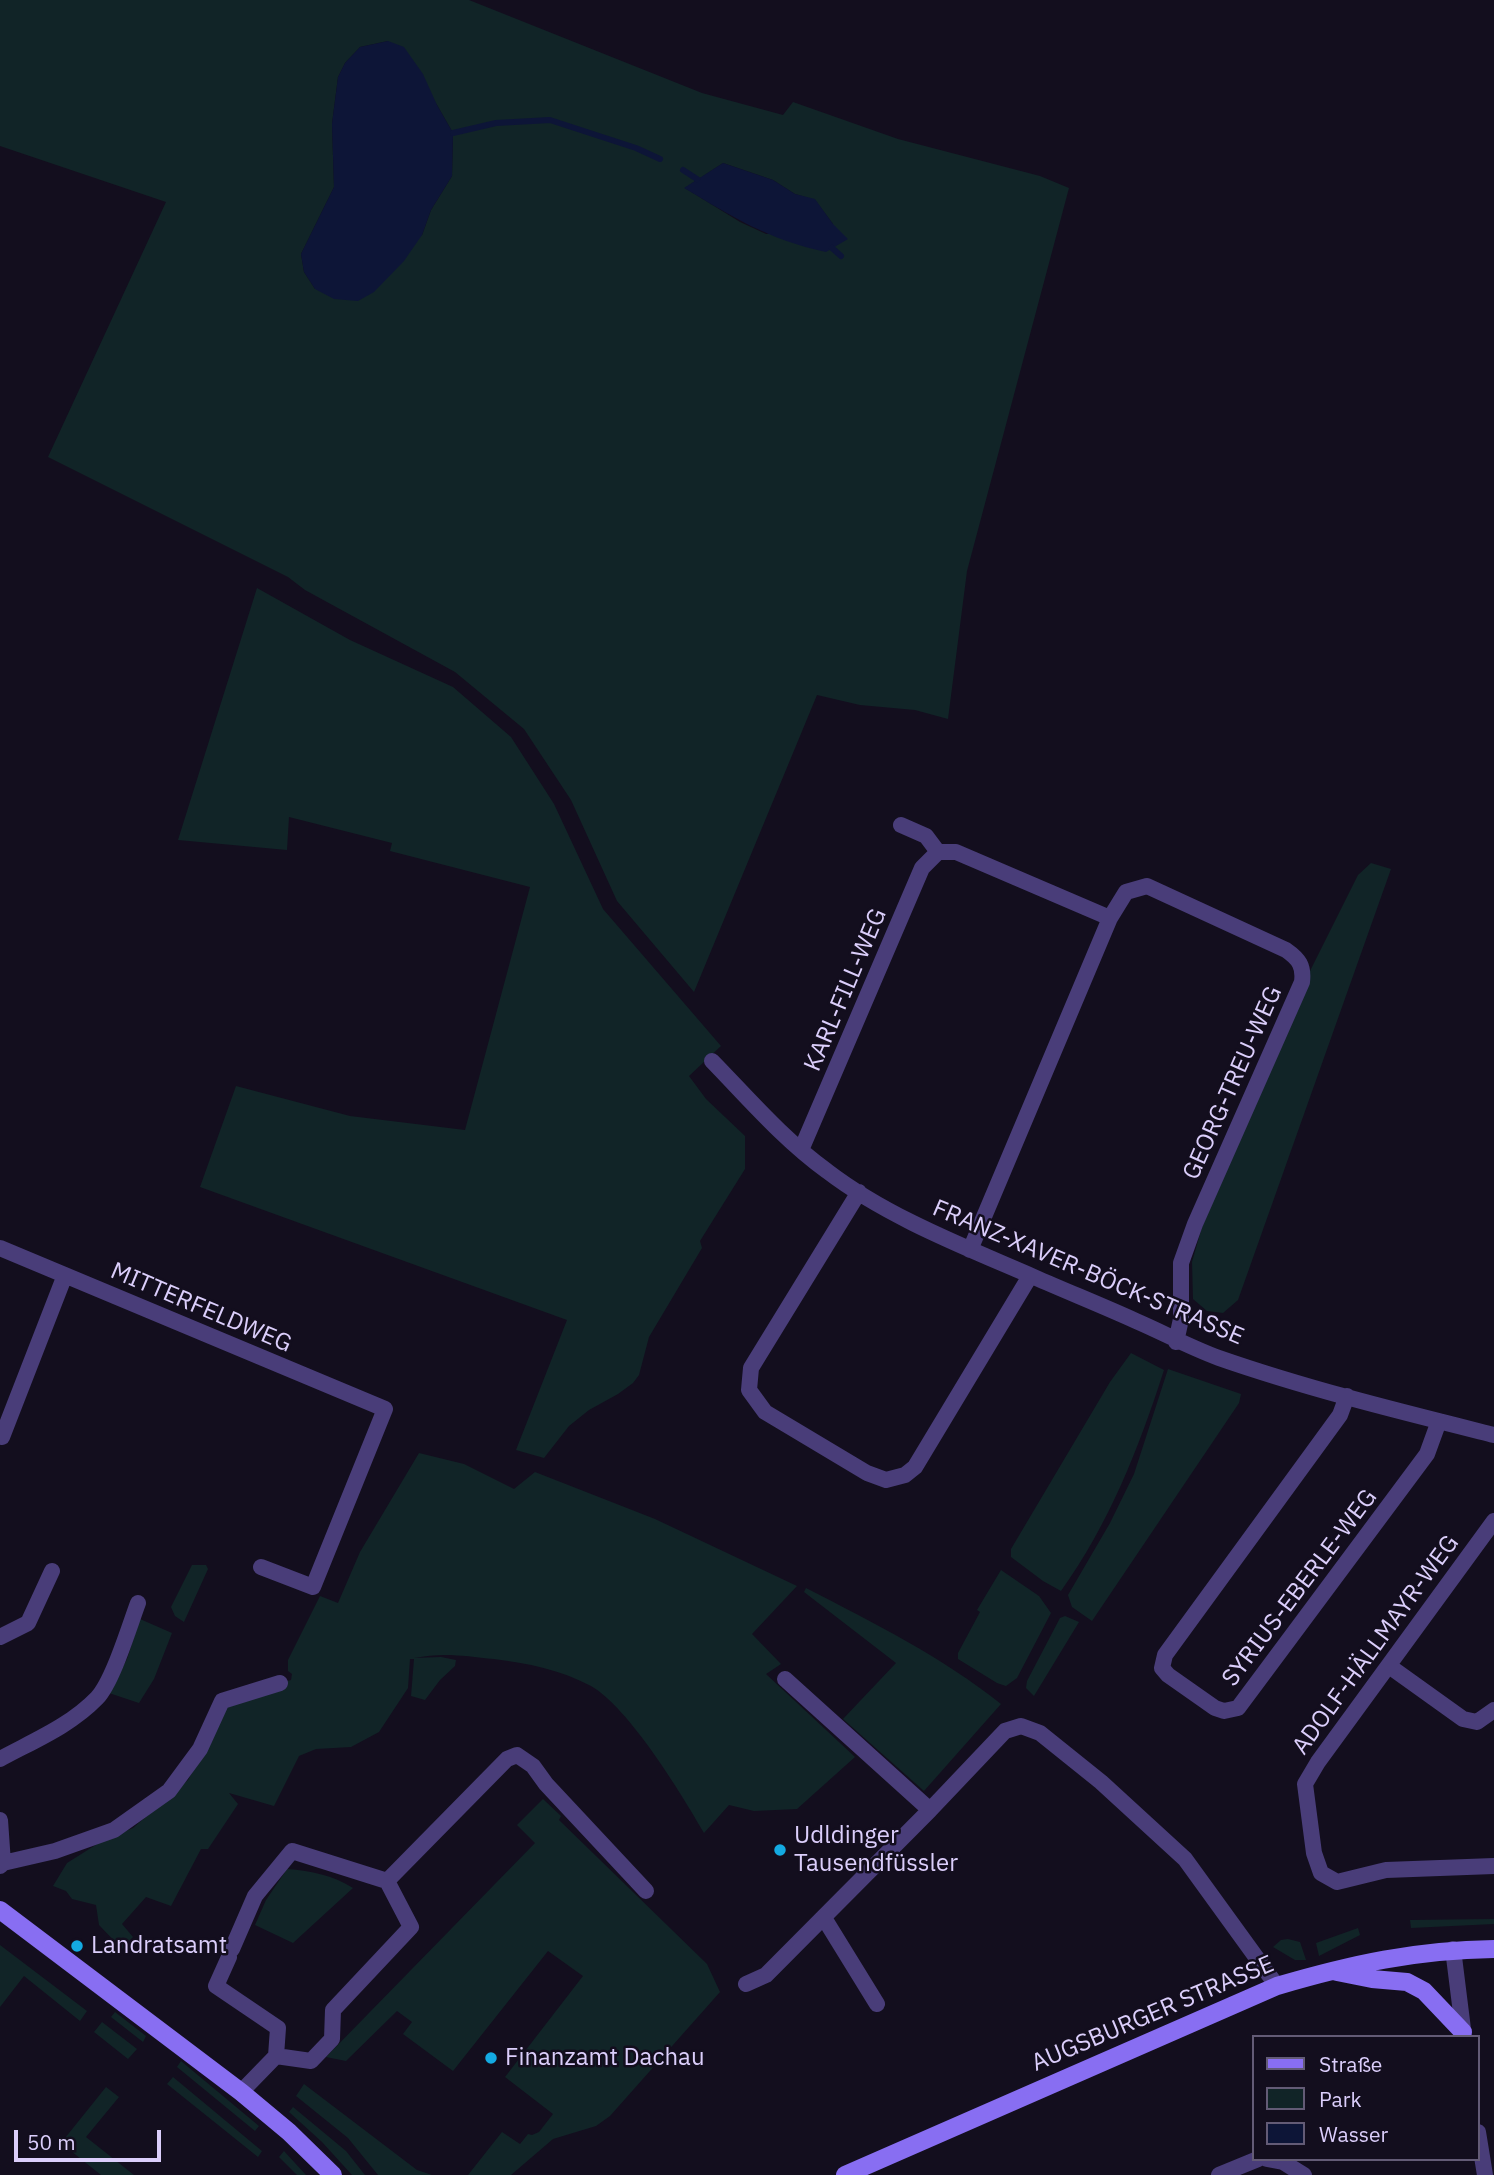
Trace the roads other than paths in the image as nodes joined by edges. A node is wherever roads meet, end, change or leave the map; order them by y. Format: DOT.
graph roads {
  1 [pos="901,825"];
  2 [pos="938,852"];
  3 [pos="1110,918"];
  4 [pos="712,1061"];
  5 [pos="801,1150"];
  6 [pos="859,1192"];
  7 [pos="0,1248"];
  8 [pos="970,1250"];
  9 [pos="65,1275"];
  10 [pos="1030,1276"];
  11 [pos="1176,1342"];
  12 [pos="1347,1396"];
  13 [pos="1439,1421"];
  14 [pos="1494,1435"];
  15 [pos="2,1437"];
  16 [pos="1494,1521"];
  17 [pos="261,1567"];
  18 [pos="52,1571"];
  19 [pos="138,1603"];
  20 [pos="0,1636"];
  21 [pos="1389,1665"];
  22 [pos="785,1679"];
  23 [pos="280,1682"];
  24 [pos="1494,1710"];
  25 [pos="0,1759"];
  26 [pos="930,1810"];
  27 [pos="0,1820"];
  28 [pos="2,1865"];
  29 [pos="1494,1866"];
  30 [pos="387,1881"];
  31 [pos="646,1891"];
  32 [pos="0,1910"];
  33 [pos="824,1918"];
  34 [pos="1494,1949"];
  35 [pos="1453,1950"];
  36 [pos="1330,1970"];
  37 [pos="746,1984"];
  38 [pos="1277,1986"];
  39 [pos="877,2004"];
  40 [pos="1463,2034"];
  41 [pos="276,2056"];
  42 [pos="241,2092"];
  43 [pos="1253,2161"];
  44 [pos="1278,2161"];
  45 [pos="334,2175"];
  46 [pos="845,2175"];
  47 [pos="1219,2175"];
  48 [pos="1304,2175"];
  1 -- 2 [label="street"];
  2 -- 3 [label="street"];
  2 -- 5 [label="street, KARL-FILL-WEG"];
  3 -- 8 [label="street, GEORG-TREU-WEG"];
  3 -- 11 [label="street, GEORG-TREU-WEG"];
  4 -- 5 [label="street, FRANZ-XAVER-BÖCK-STRASSE"];
  5 -- 6 [label="street, FRANZ-XAVER-BÖCK-STRASSE"];
  6 -- 8 [label="street, FRANZ-XAVER-BÖCK-STRASSE"];
  6 -- 10 [label="street"];
  7 -- 9 [label="street, MITTERFELDWEG"];
  8 -- 10 [label="street, FRANZ-XAVER-BÖCK-STRASSE"];
  9 -- 15 [label="street"];
  9 -- 17 [label="street, MITTERFELDWEG"];
  10 -- 11 [label="street, FRANZ-XAVER-BÖCK-STRASSE"];
  11 -- 12 [label="street, FRANZ-XAVER-BÖCK-STRASSE"];
  12 -- 13 [label="street, FRANZ-XAVER-BÖCK-STRASSE"];
  12 -- 13 [label="street, SYRIUS-EBERLE-WEG"];
  13 -- 14 [label="street, FRANZ-XAVER-BÖCK-STRASSE"];
  16 -- 21 [label="street, ADOLF-HÄLLMAYR-WEG"];
  18 -- 20 [label="street"];
  19 -- 25 [label="street"];
  21 -- 24 [label="street"];
  21 -- 29 [label="street, ADOLF-HÄLLMAYR-WEG"];
  22 -- 26 [label="street"];
  23 -- 28 [label="street"];
  26 -- 33 [label="street"];
  26 -- 38 [label="street"];
  27 -- 28 [label="street"];
  30 -- 31 [label="street"];
  30 -- 41 [label="street"];
  30 -- 41 [label="street"];
  32 -- 42 [label="main road"];
  33 -- 37 [label="street"];
  33 -- 39 [label="street"];
  34 -- 35 [label="main road, AUGSBURGER STRASSE"];
  35 -- 36 [label="main road, AUGSBURGER STRASSE"];
  35 -- 40 [label="street"];
  36 -- 38 [label="main road, AUGSBURGER STRASSE"];
  36 -- 40 [label="main road"];
  38 -- 46 [label="main road, AUGSBURGER STRASSE"];
  41 -- 42 [label="street"];
  42 -- 45 [label="main road"];
  43 -- 47 [label="street"];
  44 -- 48 [label="street"];
}
